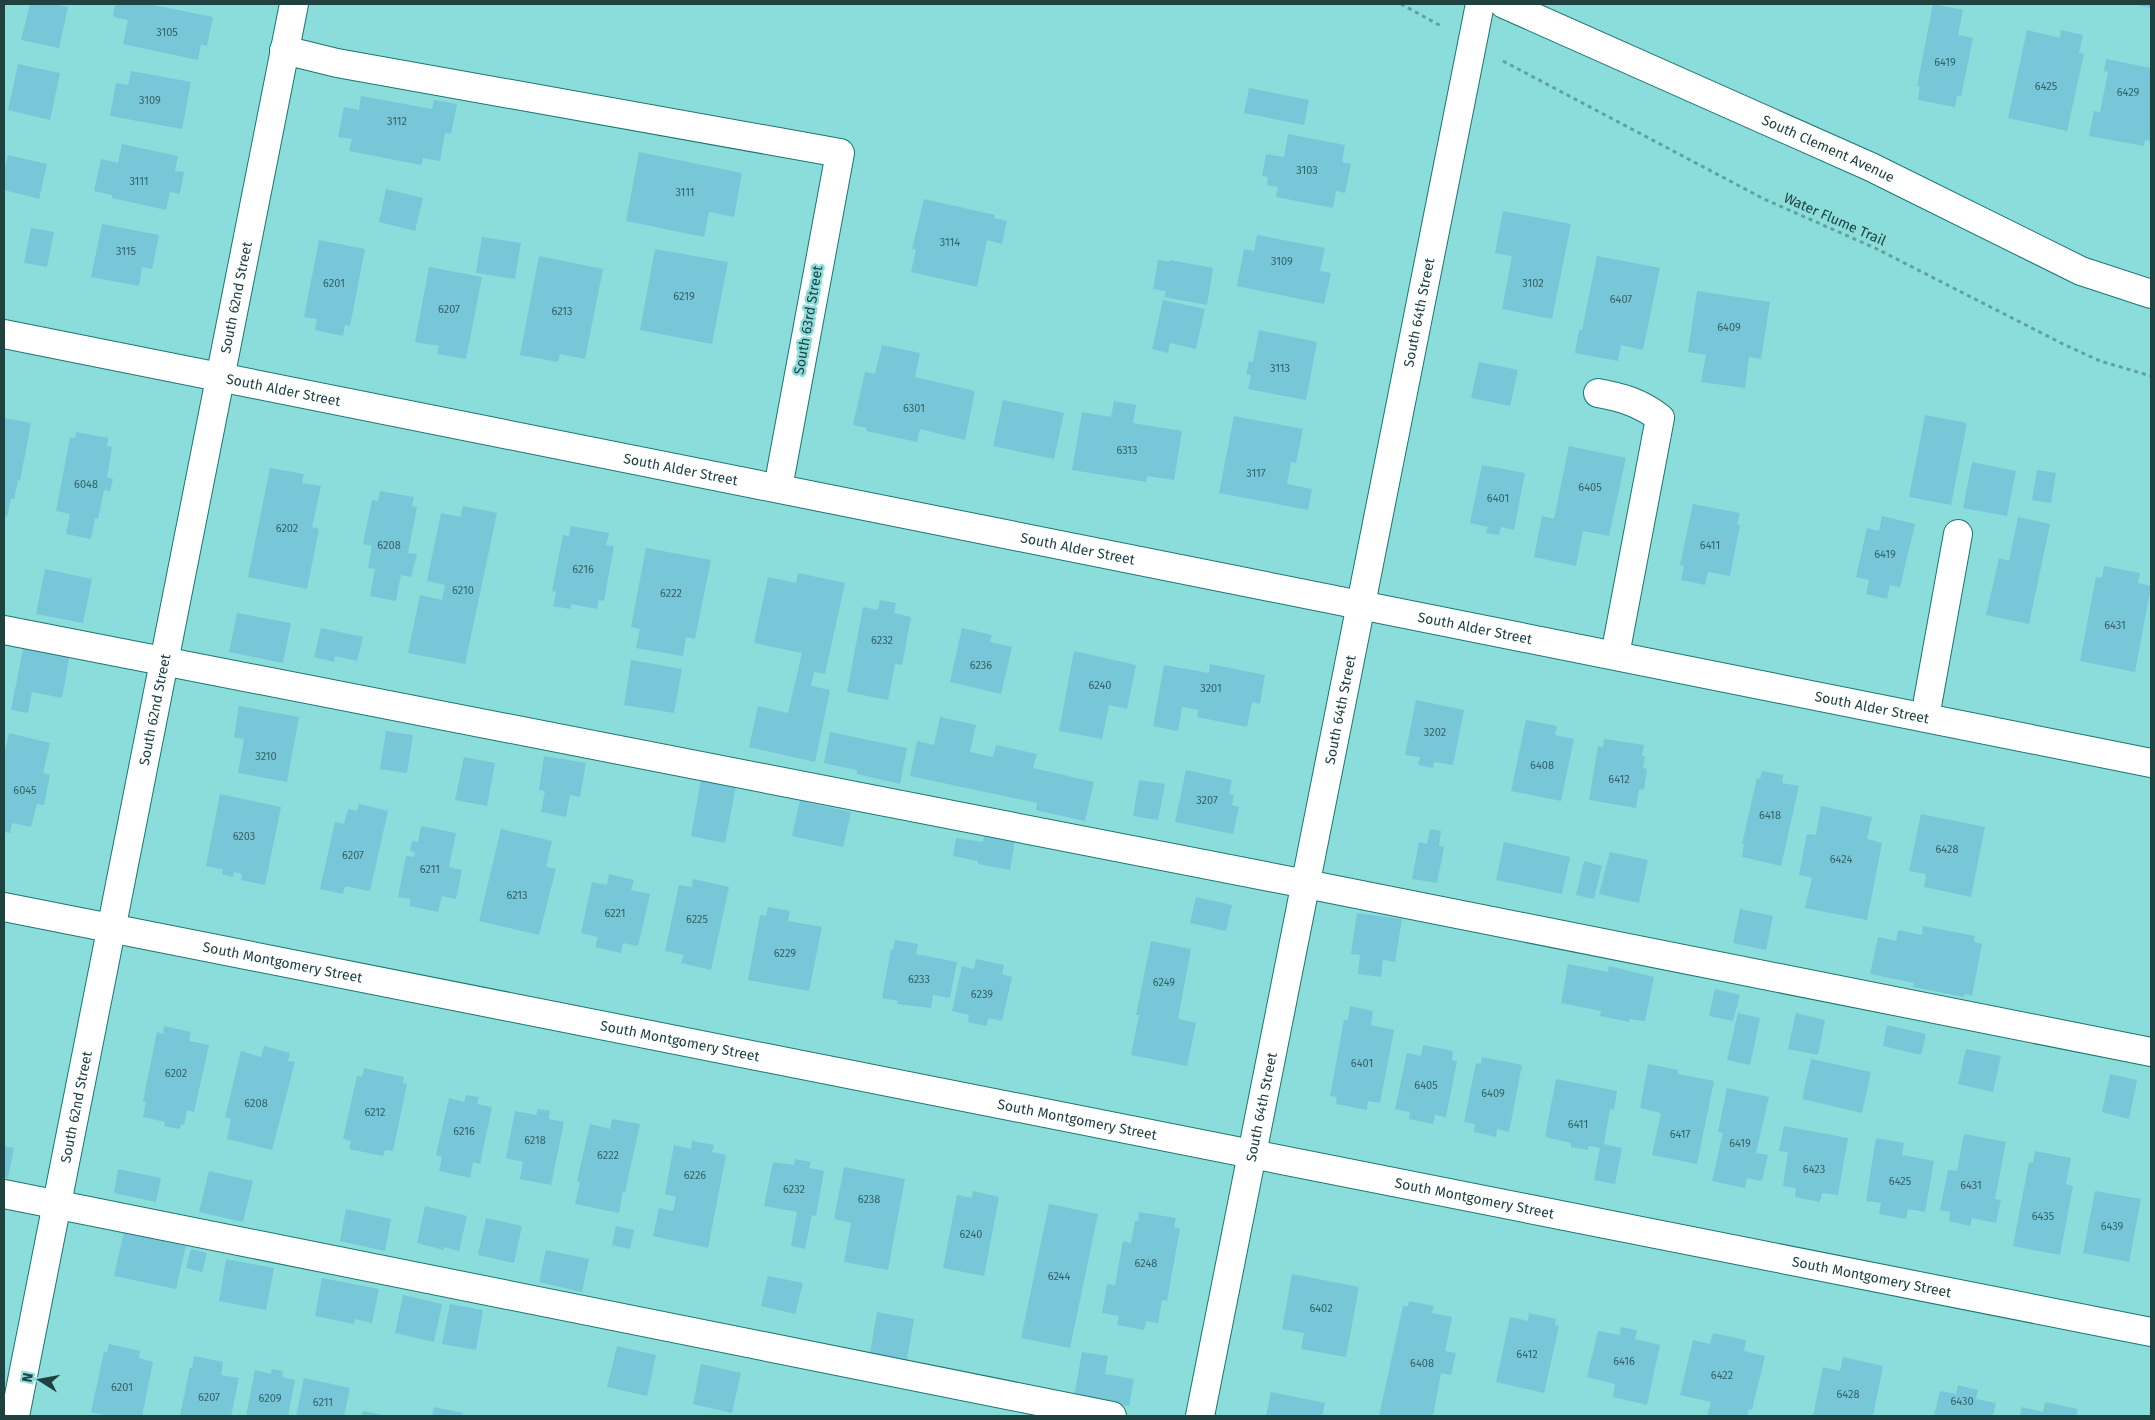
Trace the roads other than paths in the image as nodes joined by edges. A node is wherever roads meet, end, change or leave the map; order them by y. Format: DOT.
graph roads {
  1 [pos="294,4"];
  2 [pos="1480,4"];
  3 [pos="1504,4"];
  4 [pos="284,50"];
  5 [pos="2151,294"];
  6 [pos="4,334"];
  7 [pos="220,377"];
  8 [pos="1598,393"];
  9 [pos="778,488"];
  10 [pos="1958,534"];
  11 [pos="1361,605"];
  12 [pos="4,630"];
  13 [pos="1615,655"];
  14 [pos="164,662"];
  15 [pos="1925,718"];
  16 [pos="2151,763"];
  17 [pos="1306,884"];
  18 [pos="4,906"];
  19 [pos="112,928"];
  20 [pos="2151,1052"];
  21 [pos="1253,1154"];
  22 [pos="4,1194"];
  23 [pos="58,1204"];
  24 [pos="2151,1332"];
  25 [pos="16,1416"];
  26 [pos="1112,1416"];
  27 [pos="1200,1416"];
  1 -- 4 [label="street, South 62nd Street"];
  2 -- 11 [label="street, South 64th Street"];
  3 -- 5 [label="street, South Clement Avenue"];
  4 -- 7 [label="street, South 62nd Street"];
  4 -- 9 [label="street, South 63rd Street"];
  6 -- 7 [label="street, South Alder Street"];
  7 -- 9 [label="street, South Alder Street"];
  7 -- 14 [label="street, South 62nd Street"];
  8 -- 13 [label="street"];
  9 -- 11 [label="street, South Alder Street"];
  10 -- 15 [label="street"];
  11 -- 13 [label="street, South Alder Street"];
  11 -- 17 [label="street, South 64th Street"];
  12 -- 14 [label="street"];
  13 -- 15 [label="street, South Alder Street"];
  14 -- 17 [label="street"];
  14 -- 19 [label="street, South 62nd Street"];
  15 -- 16 [label="street, South Alder Street"];
  17 -- 20 [label="street"];
  17 -- 21 [label="street, South 64th Street"];
  18 -- 19 [label="street, South Montgomery Street"];
  19 -- 21 [label="street, South Montgomery Street"];
  19 -- 23 [label="street, South 62nd Street"];
  21 -- 24 [label="street, South Montgomery Street"];
  21 -- 27 [label="street, South 64th Street"];
  22 -- 23 [label="street"];
  23 -- 25 [label="street, South 62nd Street"];
  23 -- 26 [label="street"];
}
